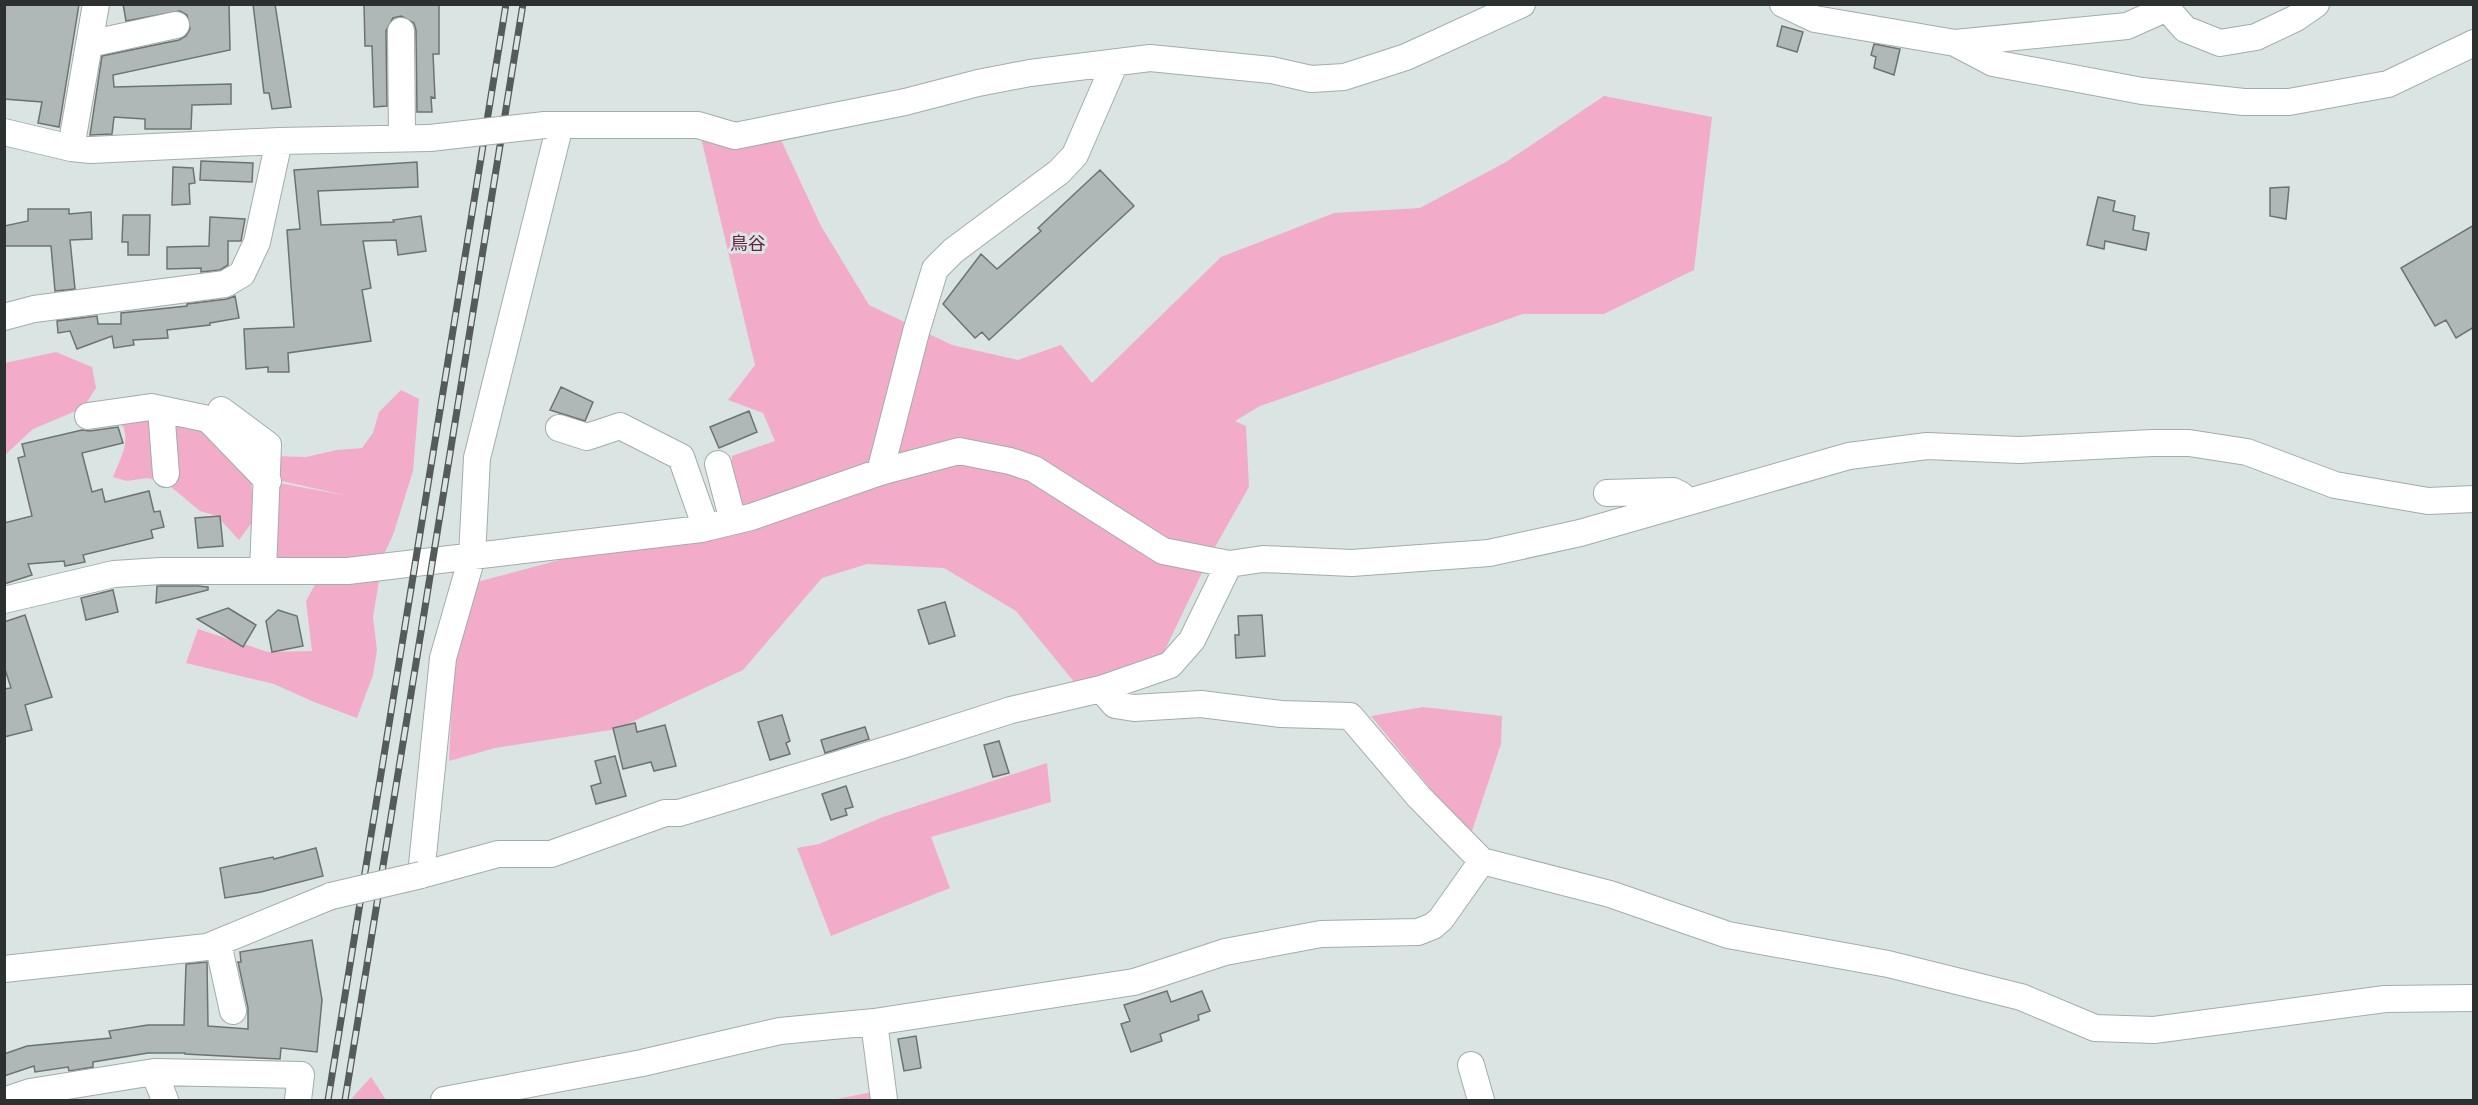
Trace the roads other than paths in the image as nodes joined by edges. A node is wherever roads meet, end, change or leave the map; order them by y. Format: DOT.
graph roads {
  1 [pos="96,4"];
  2 [pos="1522,4"];
  3 [pos="1783,4"];
  4 [pos="2316,4"];
  5 [pos="2164,7"];
  6 [pos="176,25"];
  7 [pos="401,31"];
  8 [pos="1955,43"];
  9 [pos="2474,43"];
  10 [pos="89,44"];
  11 [pos="1115,63"];
  12 [pos="552,125"];
  13 [pos="4,132"];
  14 [pos="402,138"];
  15 [pos="279,141"];
  16 [pos="71,148"];
  17 [pos="4,317"];
  18 [pos="161,409"];
  19 [pos="221,410"];
  20 [pos="88,416"];
  21 [pos="559,428"];
  22 [pos="718,464"];
  23 [pos="880,472"];
  24 [pos="166,474"];
  25 [pos="268,481"];
  26 [pos="1607,493"];
  27 [pos="2474,499"];
  28 [pos="1688,502"];
  29 [pos="733,521"];
  30 [pos="706,528"];
  31 [pos="472,556"];
  32 [pos="1228,564"];
  33 [pos="263,571"];
  34 [pos="4,600"];
  35 [pos="1101,689"];
  36 [pos="1482,861"];
  37 [pos="421,875"];
  38 [pos="218,943"];
  39 [pos="4,969"];
  40 [pos="2474,998"];
  41 [pos="234,1011"];
  42 [pos="874,1022"];
  43 [pos="1471,1065"];
  44 [pos="154,1072"];
  45 [pos="6,1101"];
  46 [pos="165,1101"];
  47 [pos="298,1101"];
  48 [pos="444,1101"];
  49 [pos="884,1101"];
  50 [pos="1482,1101"];
  1 -- 10 [label="street"];
  2 -- 11 [label="street"];
  3 -- 8 [label="street"];
  4 -- 5 [label="street"];
  5 -- 8 [label="street"];
  6 -- 10 [label="street"];
  7 -- 14 [label="street"];
  8 -- 9 [label="street"];
  10 -- 16 [label="street"];
  11 -- 12 [label="street"];
  11 -- 23 [label="street"];
  12 -- 14 [label="street, bridge"];
  12 -- 31 [label="street"];
  13 -- 16 [label="street"];
  14 -- 15 [label="street"];
  15 -- 16 [label="street"];
  15 -- 17 [label="street"];
  18 -- 20 [label="street"];
  18 -- 24 [label="street"];
  18 -- 25 [label="street"];
  19 -- 25 [label="street"];
  21 -- 30 [label="street"];
  22 -- 29 [label="street"];
  23 -- 29 [label="street"];
  23 -- 32 [label="street"];
  25 -- 33 [label="street"];
  26 -- 28 [label="street"];
  27 -- 28 [label="street"];
  28 -- 32 [label="street"];
  29 -- 30 [label="street"];
  30 -- 31 [label="street"];
  31 -- 33 [label="street"];
  31 -- 37 [label="street"];
  32 -- 35 [label="street"];
  33 -- 34 [label="street"];
  35 -- 36 [label="street"];
  35 -- 37 [label="street"];
  36 -- 40 [label="street"];
  36 -- 42 [label="street"];
  37 -- 38 [label="street, bridge"];
  38 -- 39 [label="street"];
  38 -- 41 [label="street"];
  42 -- 48 [label="street"];
  42 -- 49 [label="street"];
  43 -- 50 [label="street"];
  44 -- 45 [label="street"];
  44 -- 46 [label="street"];
  44 -- 47 [label="street"];
}
